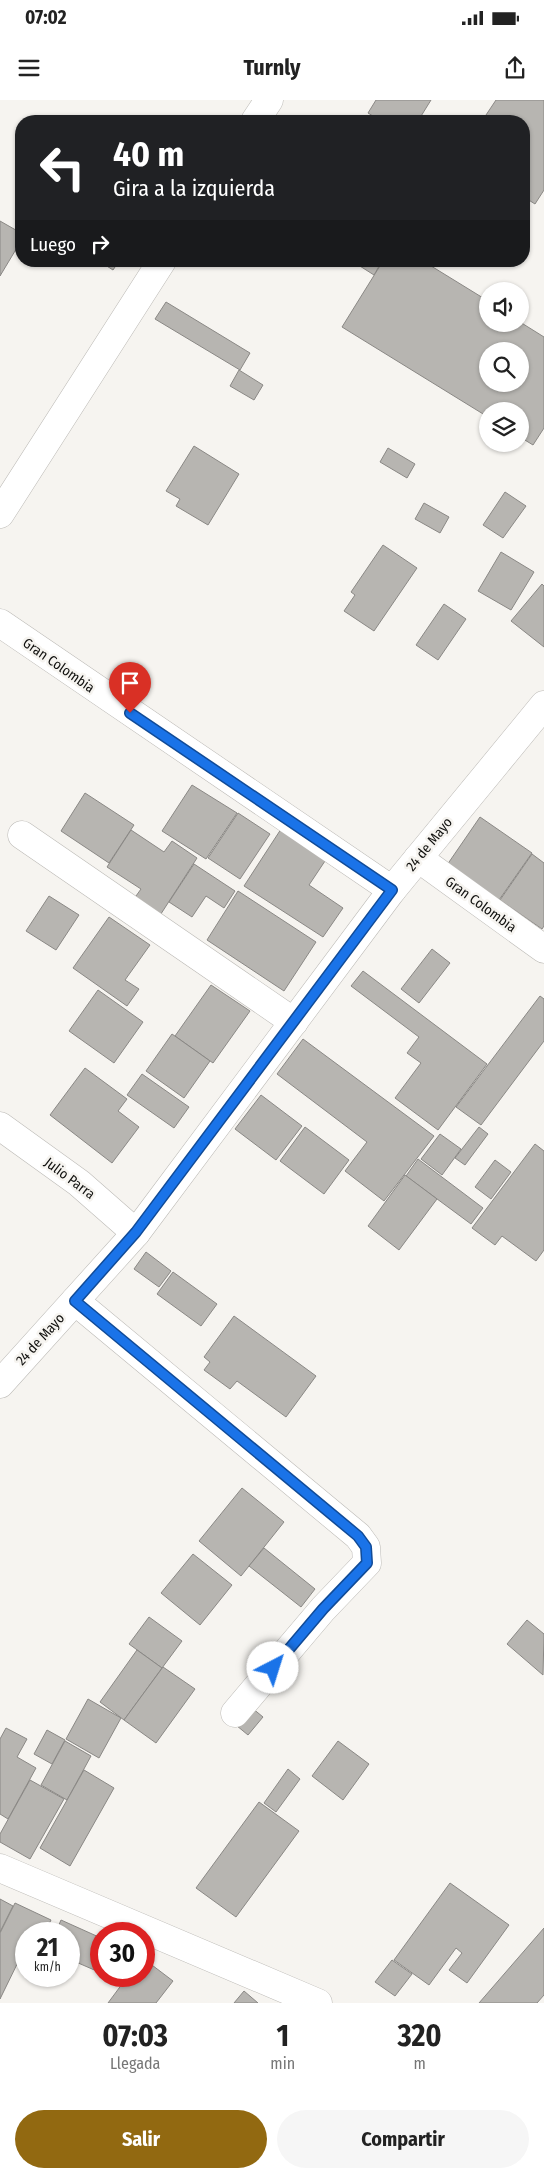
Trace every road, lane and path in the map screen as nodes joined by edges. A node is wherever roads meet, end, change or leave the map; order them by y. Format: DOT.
graph roads {
  1 [pos="269,100"];
  2 [pos="259,115"];
  3 [pos="158,267"];
  4 [pos="0,514"];
  5 [pos="0,623"];
  6 [pos="544,705"];
  7 [pos="22,835"];
  8 [pos="418,858"];
  9 [pos="392,890"];
  10 [pos="544,949"];
  11 [pos="294,1022"];
  12 [pos="0,1126"];
  13 [pos="136,1232"];
  14 [pos="75,1301"];
  15 [pos="0,1384"];
  16 [pos="235,1713"];
  17 [pos="0,1868"];
  18 [pos="318,2003"];
  1 -- 2 [label="street"];
  3 -- 4 [label="street"];
  5 -- 9 [label="street, Gran Colombia"];
  6 -- 8 [label="street, 24 de Mayo"];
  7 -- 11 [label="street"];
  8 -- 9 [label="street, 24 de Mayo"];
  8 -- 10 [label="street, Gran Colombia"];
  9 -- 11 [label="street, 24 de Mayo"];
  11 -- 13 [label="street, 24 de Mayo"];
  12 -- 13 [label="street, Julio Parra"];
  13 -- 14 [label="street, 24 de Mayo"];
  14 -- 15 [label="street, 24 de Mayo"];
  14 -- 16 [label="street"];
  17 -- 18 [label="street"];
}
